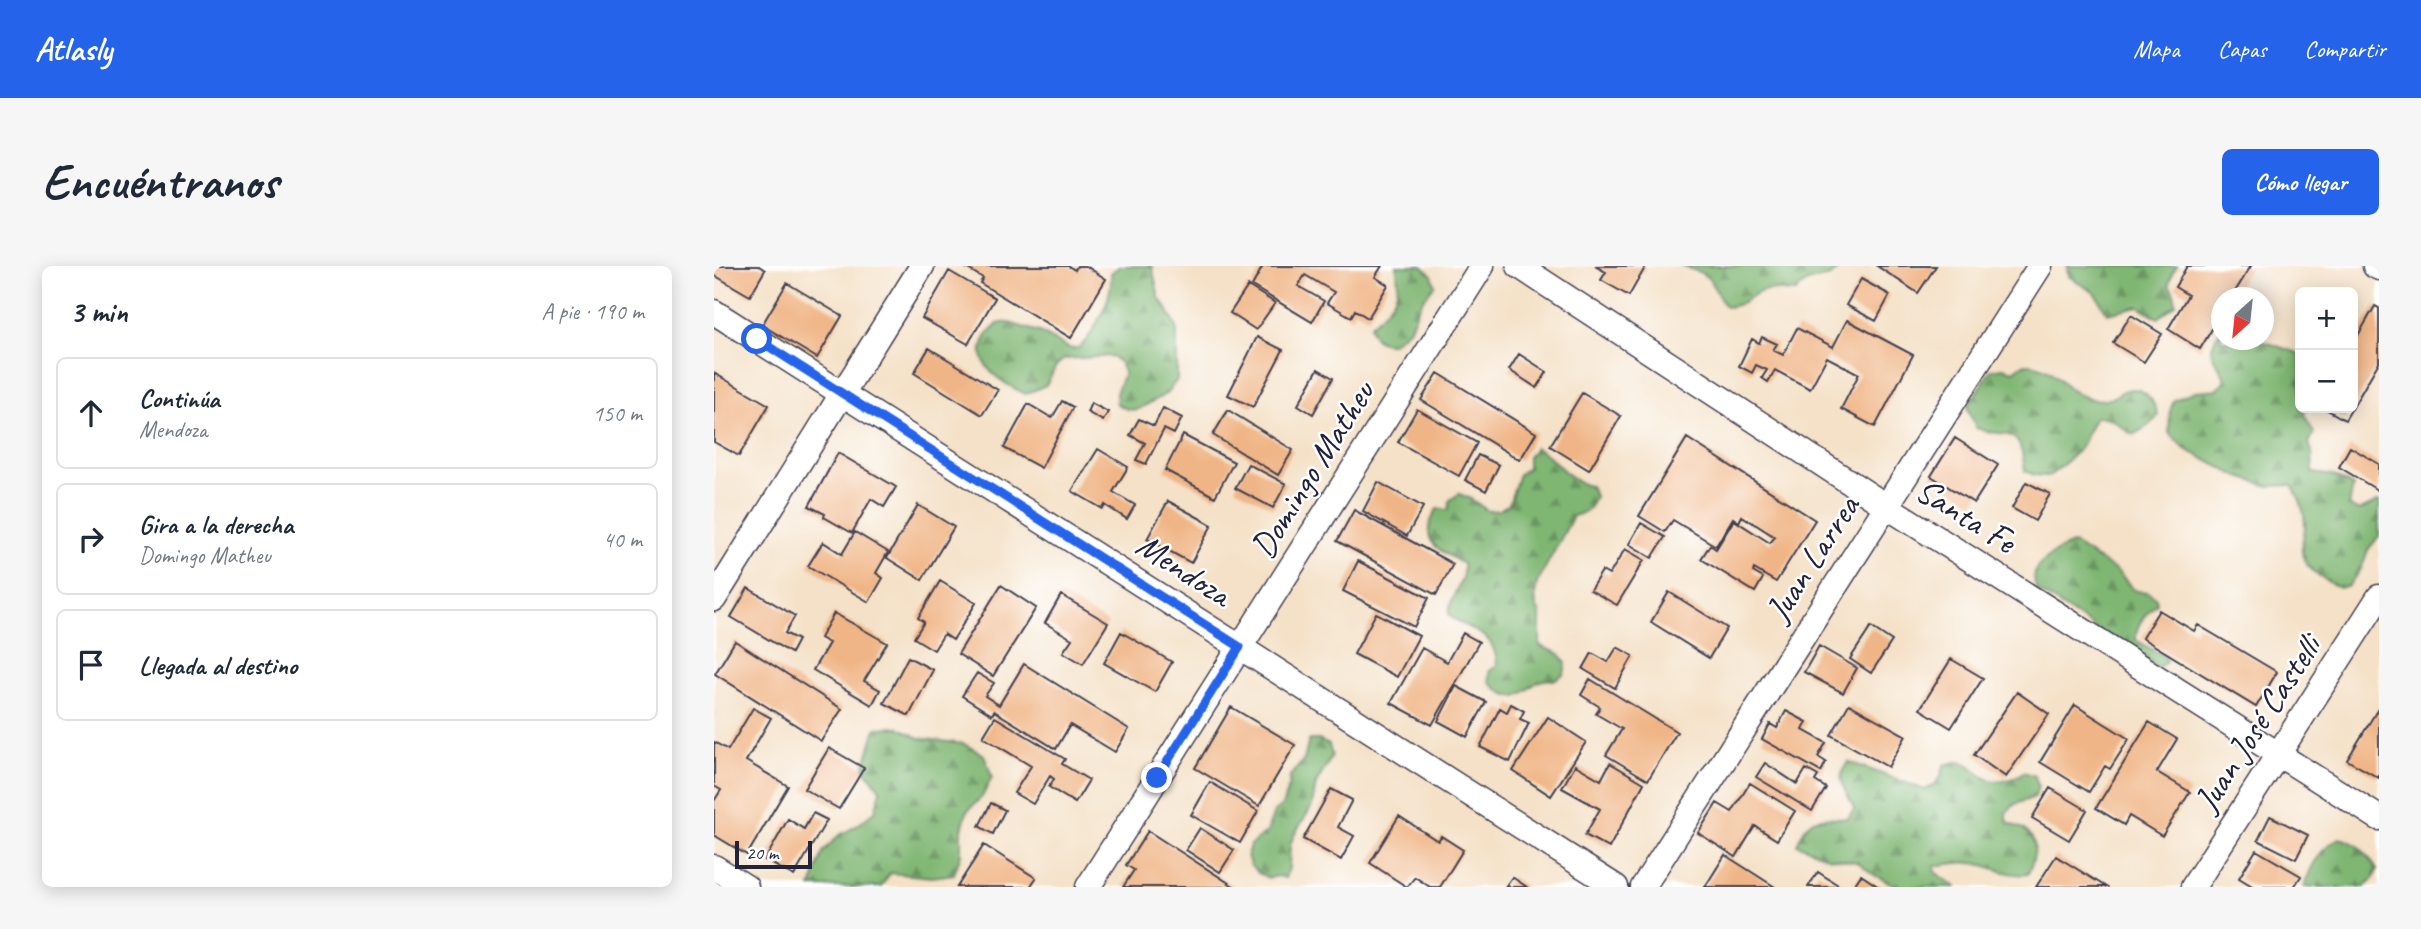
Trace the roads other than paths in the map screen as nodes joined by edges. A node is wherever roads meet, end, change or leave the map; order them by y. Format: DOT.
graph roads {
  1 [pos="922,266"];
  2 [pos="1482,266"];
  3 [pos="1519,266"];
  4 [pos="2040,266"];
  5 [pos="714,312"];
  6 [pos="843,393"];
  7 [pos="1886,506"];
  8 [pos="2379,597"];
  9 [pos="714,599"];
  10 [pos="1240,647"];
  11 [pos="2277,755"];
  12 [pos="2379,818"];
  13 [pos="714,867"];
  14 [pos="746,887"];
  15 [pos="1088,887"];
  16 [pos="1616,887"];
  17 [pos="1643,887"];
  18 [pos="2193,887"];
  1 -- 6 [label="street"];
  2 -- 10 [label="street, Domingo Matheu"];
  3 -- 7 [label="street, Santa Fe"];
  4 -- 7 [label="street, Juan Larrea"];
  5 -- 6 [label="street, Mendoza"];
  6 -- 9 [label="street"];
  6 -- 10 [label="street, Mendoza"];
  7 -- 11 [label="street, Santa Fe"];
  7 -- 17 [label="street, Juan Larrea"];
  8 -- 11 [label="street, Juan José Castelli"];
  10 -- 15 [label="street, Domingo Matheu"];
  10 -- 16 [label="street, Mendoza"];
  11 -- 12 [label="street, Santa Fe"];
  11 -- 18 [label="street, Juan José Castelli"];
  13 -- 14 [label="street"];
}
